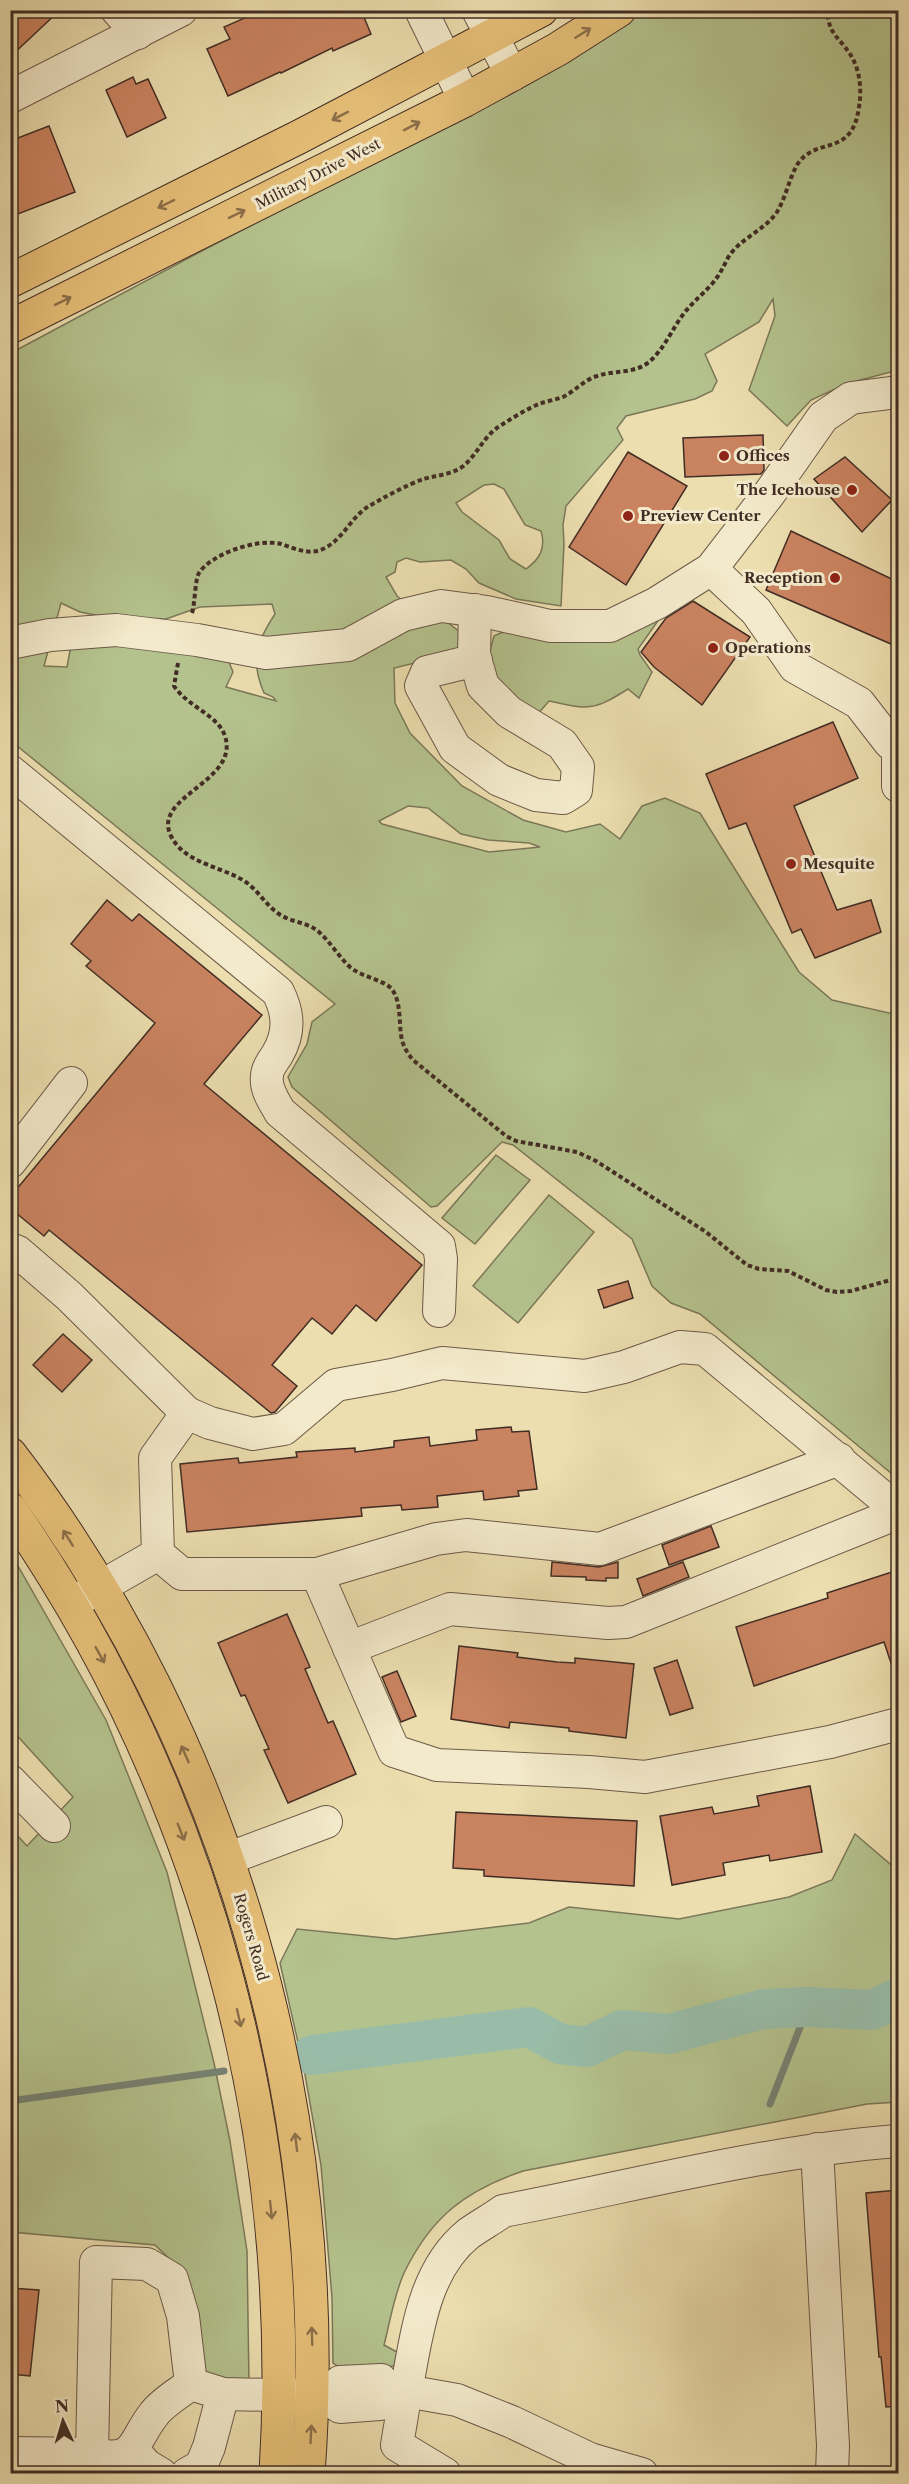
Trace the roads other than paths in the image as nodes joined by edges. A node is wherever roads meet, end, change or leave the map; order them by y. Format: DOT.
graph roads {
  1 [pos="182,10"];
  2 [pos="421,10"];
  3 [pos="541,10"];
  4 [pos="619,10"];
  5 [pos="127,22"];
  6 [pos="486,24"];
  7 [pos="447,61"];
  8 [pos="512,75"];
  9 [pos="10,97"];
  10 [pos="465,100"];
  11 [pos="10,281"];
  12 [pos="10,327"];
  13 [pos="898,392"];
  14 [pos="711,569"];
  15 [pos="475,610"];
  16 [pos="10,643"];
  17 [pos="476,660"];
  18 [pos="898,746"];
  19 [pos="10,771"];
  20 [pos="898,783"];
  21 [pos="71,1083"];
  22 [pos="10,1162"];
  23 [pos="10,1250"];
  24 [pos="439,1311"];
  25 [pos="187,1413"];
  26 [pos="10,1454"];
  27 [pos="839,1459"];
  28 [pos="10,1509"];
  29 [pos="898,1512"];
  30 [pos="147,1560"];
  31 [pos="318,1574"];
  32 [pos="85,1596"];
  33 [pos="349,1648"];
  34 [pos="898,1724"];
  35 [pos="10,1781"];
  36 [pos="326,1822"];
  37 [pos="54,1826"];
  38 [pos="227,1859"];
  39 [pos="898,2142"];
  40 [pos="817,2149"];
  41 [pos="190,2384"];
  42 [pos="397,2391"];
  43 [pos="223,2394"];
  44 [pos="279,2395"];
  45 [pos="318,2395"];
  46 [pos="133,2450"];
  47 [pos="10,2453"];
  48 [pos="92,2454"];
  49 [pos="160,2474"];
  50 [pos="187,2474"];
  51 [pos="276,2474"];
  52 [pos="308,2474"];
  53 [pos="445,2474"];
  54 [pos="642,2474"];
  55 [pos="832,2474"];
  1 -- 5 [label="street"];
  2 -- 7 [label="street"];
  3 -- 6 [label="main road"];
  8 -- 4 [label="main road, Military Drive West, one-way"];
  5 -- 9 [label="street"];
  6 -- 7 [label="main road"];
  6 -- 8 [label="street"];
  7 -- 10 [label="street"];
  7 -- 11 [label="main road, one-way"];
  8 -- 10 [label="main road, Military Drive West"];
  12 -- 10 [label="main road, Military Drive West, one-way"];
  13 -- 14 [label="street"];
  14 -- 15 [label="street"];
  14 -- 18 [label="street"];
  15 -- 16 [label="street"];
  15 -- 17 [label="street"];
  17 -- 17 [label="street"];
  18 -- 20 [label="street"];
  19 -- 24 [label="street"];
  21 -- 22 [label="street"];
  23 -- 25 [label="street"];
  25 -- 27 [label="street"];
  25 -- 30 [label="street"];
  32 -- 26 [label="main road, Rogers Road, one-way"];
  27 -- 29 [label="street"];
  27 -- 31 [label="street"];
  28 -- 32 [label="main road, Rogers Road"];
  29 -- 33 [label="street"];
  30 -- 31 [label="street"];
  30 -- 32 [label="street"];
  31 -- 33 [label="street"];
  38 -- 32 [label="main road, Rogers Road, one-way"];
  32 -- 44 [label="main road, Rogers Road, one-way"];
  33 -- 34 [label="street"];
  35 -- 37 [label="street"];
  36 -- 38 [label="street"];
  45 -- 38 [label="main road, Rogers Road, one-way"];
  39 -- 40 [label="street"];
  40 -- 42 [label="street"];
  40 -- 55 [label="street"];
  41 -- 43 [label="street"];
  41 -- 46 [label="street"];
  41 -- 48 [label="street"];
  42 -- 45 [label="street"];
  42 -- 53 [label="street"];
  42 -- 54 [label="street"];
  43 -- 44 [label="street"];
  43 -- 50 [label="street"];
  44 -- 45 [label="street"];
  44 -- 51 [label="main road, Rogers Road"];
  52 -- 45 [label="main road, Rogers Road, one-way"];
  46 -- 48 [label="street"];
  46 -- 49 [label="street"];
  47 -- 48 [label="street"];
}
